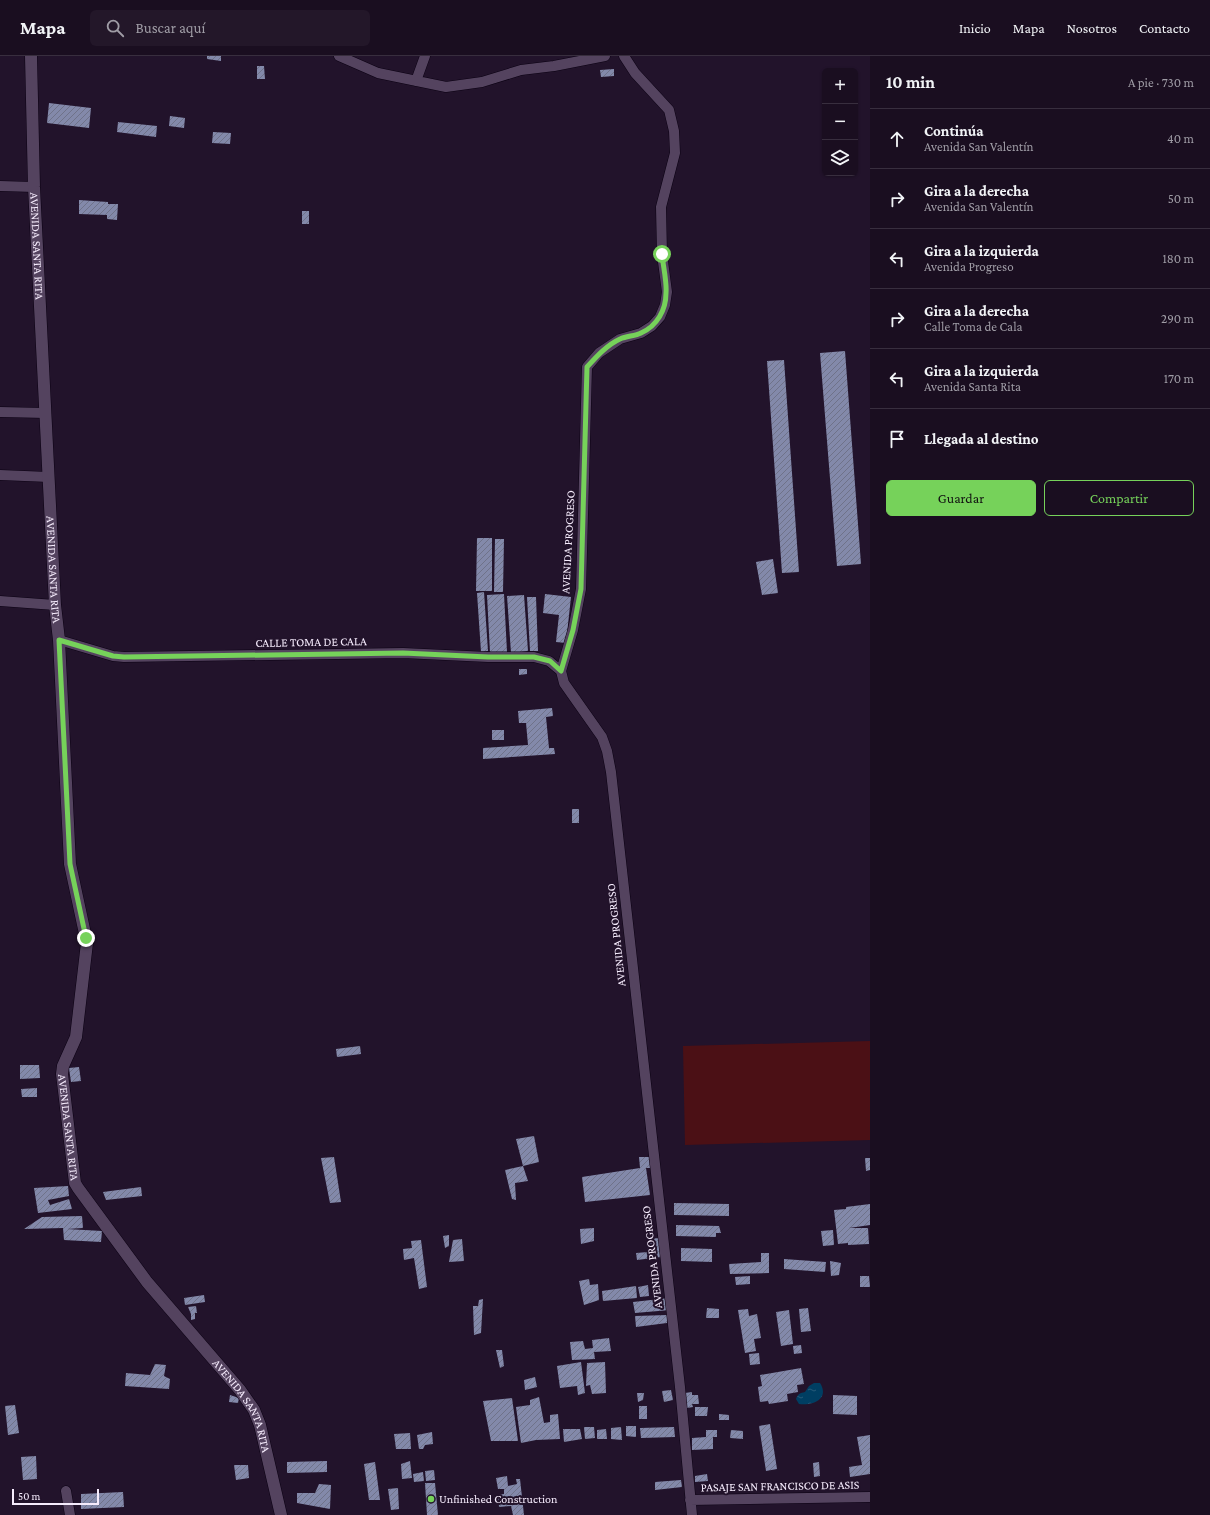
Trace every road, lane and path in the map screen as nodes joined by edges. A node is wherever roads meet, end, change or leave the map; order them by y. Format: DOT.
graph roads {
  1 [pos="31,56"];
  2 [pos="339,56"];
  3 [pos="425,56"];
  4 [pos="605,56"];
  5 [pos="624,56"];
  6 [pos="416,81"];
  7 [pos="0,186"];
  8 [pos="34,187"];
  9 [pos="0,412"];
  10 [pos="46,413"];
  11 [pos="0,475"];
  12 [pos="49,477"];
  13 [pos="0,602"];
  14 [pos="55,605"];
  15 [pos="59,640"];
  16 [pos="561,671"];
  17 [pos="66,1491"];
  18 [pos="870,1497"];
  19 [pos="690,1500"];
  20 [pos="70,1515"];
  21 [pos="281,1515"];
  22 [pos="692,1515"];
  1 -- 8 [label="street, AVENIDA SANTA RITA"];
  2 -- 6 [label="street"];
  3 -- 6 [label="street"];
  4 -- 6 [label="street"];
  5 -- 16 [label="street, AVENIDA PROGRESO"];
  7 -- 8 [label="street"];
  8 -- 10 [label="street, AVENIDA SANTA RITA"];
  9 -- 10 [label="street"];
  10 -- 12 [label="street, AVENIDA SANTA RITA"];
  11 -- 12 [label="street"];
  12 -- 14 [label="street, AVENIDA SANTA RITA"];
  13 -- 14 [label="street"];
  14 -- 15 [label="street, AVENIDA SANTA RITA"];
  15 -- 16 [label="street, CALLE TOMA DE CALA"];
  15 -- 21 [label="street, AVENIDA SANTA RITA"];
  16 -- 19 [label="street, AVENIDA PROGRESO"];
  17 -- 20 [label="street"];
  18 -- 19 [label="street, PASAJE SAN FRANCISCO DE ASIS"];
  19 -- 22 [label="street, AVENIDA PROGRESO"];
}
